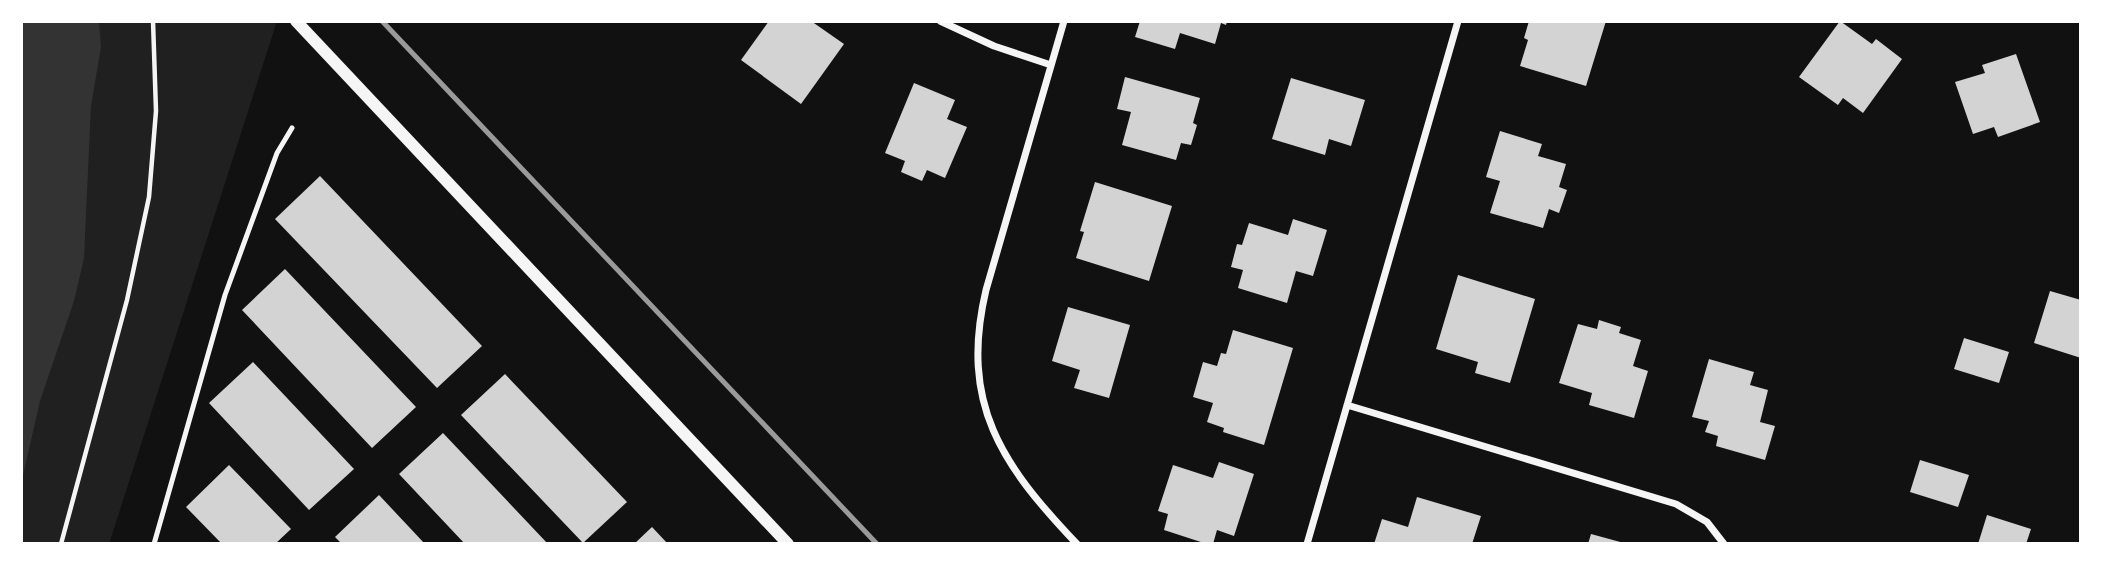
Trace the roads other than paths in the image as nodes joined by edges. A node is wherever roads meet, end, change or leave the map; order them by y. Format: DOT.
graph roads {
  1 [pos="296,21"];
  2 [pos="940,21"];
  3 [pos="1064,21"];
  4 [pos="1458,21"];
  5 [pos="1051,65"];
  6 [pos="292,128"];
  7 [pos="1347,405"];
  8 [pos="154,544"];
  9 [pos="788,544"];
  10 [pos="1077,544"];
  11 [pos="1307,544"];
  12 [pos="1724,544"];
  1 -- 9 [label="street"];
  2 -- 5 [label="street"];
  3 -- 5 [label="street"];
  4 -- 7 [label="street"];
  5 -- 10 [label="street"];
  6 -- 8 [label="lane"];
  7 -- 11 [label="street"];
  7 -- 12 [label="street"];
}
